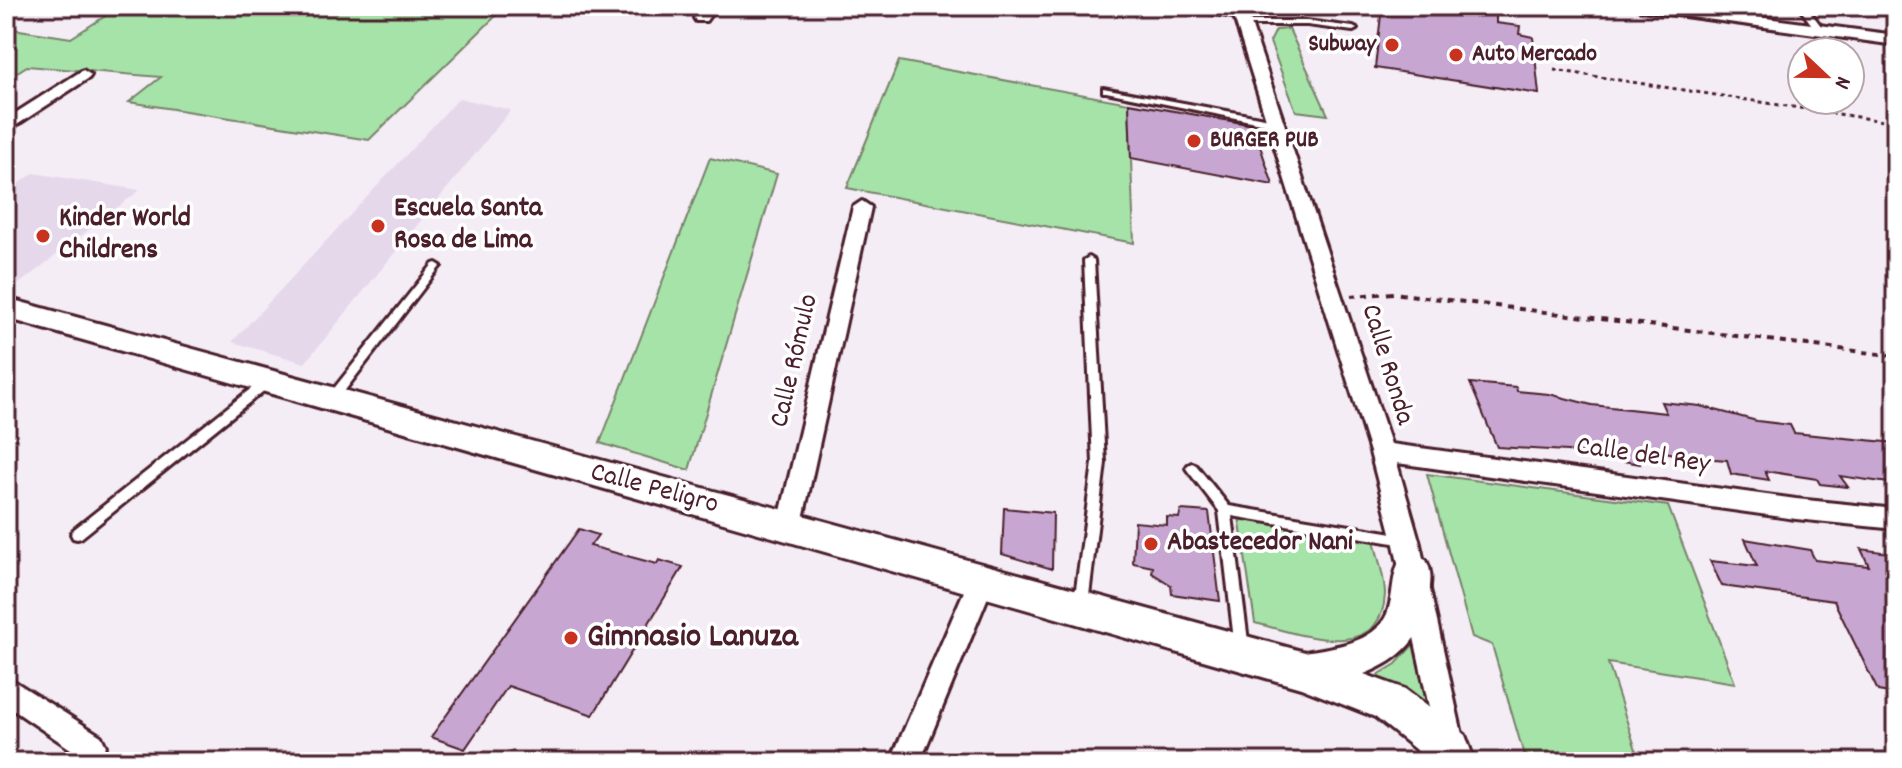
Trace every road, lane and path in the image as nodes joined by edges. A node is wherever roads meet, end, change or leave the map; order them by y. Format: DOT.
graph roads {
  1 [pos="1190,6"];
  2 [pos="1640,6"];
  3 [pos="1802,6"];
  4 [pos="1240,14"];
  5 [pos="1353,29"];
  6 [pos="1820,30"];
  7 [pos="1896,40"];
  8 [pos="1554,70"];
  9 [pos="83,75"];
  10 [pos="1106,90"];
  11 [pos="1275,123"];
  12 [pos="1896,123"];
  13 [pos="6,127"];
  14 [pos="862,207"];
  15 [pos="1089,260"];
  16 [pos="436,266"];
  17 [pos="1333,297"];
  18 [pos="6,308"];
  19 [pos="1896,356"];
  20 [pos="267,382"];
  21 [pos="331,399"];
  22 [pos="1382,452"];
  23 [pos="1192,468"];
  24 [pos="1225,510"];
  25 [pos="1896,519"];
  26 [pos="789,528"];
  27 [pos="77,534"];
  28 [pos="1409,556"];
  29 [pos="981,582"];
  30 [pos="1080,609"];
  31 [pos="1243,653"];
  32 [pos="1303,670"];
  33 [pos="6,689"];
  34 [pos="91,746"];
  35 [pos="1452,756"];
  36 [pos="905,762"];
  1 -- 4 [label="street"];
  2 -- 6 [label="street"];
  3 -- 6 [label="lane"];
  4 -- 5 [label="lane"];
  4 -- 11 [label="street, Calle Ronda"];
  6 -- 7 [label="street"];
  8 -- 12 [label="path"];
  9 -- 13 [label="street"];
  10 -- 11 [label="lane"];
  11 -- 17 [label="street, Calle Ronda"];
  14 -- 26 [label="street, Calle Rómulo"];
  15 -- 30 [label="lane"];
  16 -- 21 [label="lane"];
  17 -- 19 [label="path"];
  17 -- 22 [label="street, Calle Ronda"];
  18 -- 20 [label="main road, Calle Peligro"];
  20 -- 21 [label="main road, Calle Peligro"];
  20 -- 27 [label="lane"];
  21 -- 26 [label="main road, Calle Peligro"];
  22 -- 25 [label="street, Calle del Rey"];
  22 -- 28 [label="street, Calle Ronda"];
  23 -- 24 [label="lane"];
  24 -- 28 [label="lane"];
  24 -- 31 [label="lane"];
  26 -- 29 [label="main road, Calle Peligro"];
  28 -- 32 [label="main road, Calle Peligro"];
  28 -- 35 [label="street, Calle Ronda"];
  29 -- 30 [label="main road, Calle Peligro"];
  29 -- 36 [label="street"];
  30 -- 31 [label="main road, Calle Peligro"];
  31 -- 32 [label="main road, Calle Peligro"];
  32 -- 35 [label="main road, Calle Peligro"];
  33 -- 34 [label="street"];
}
